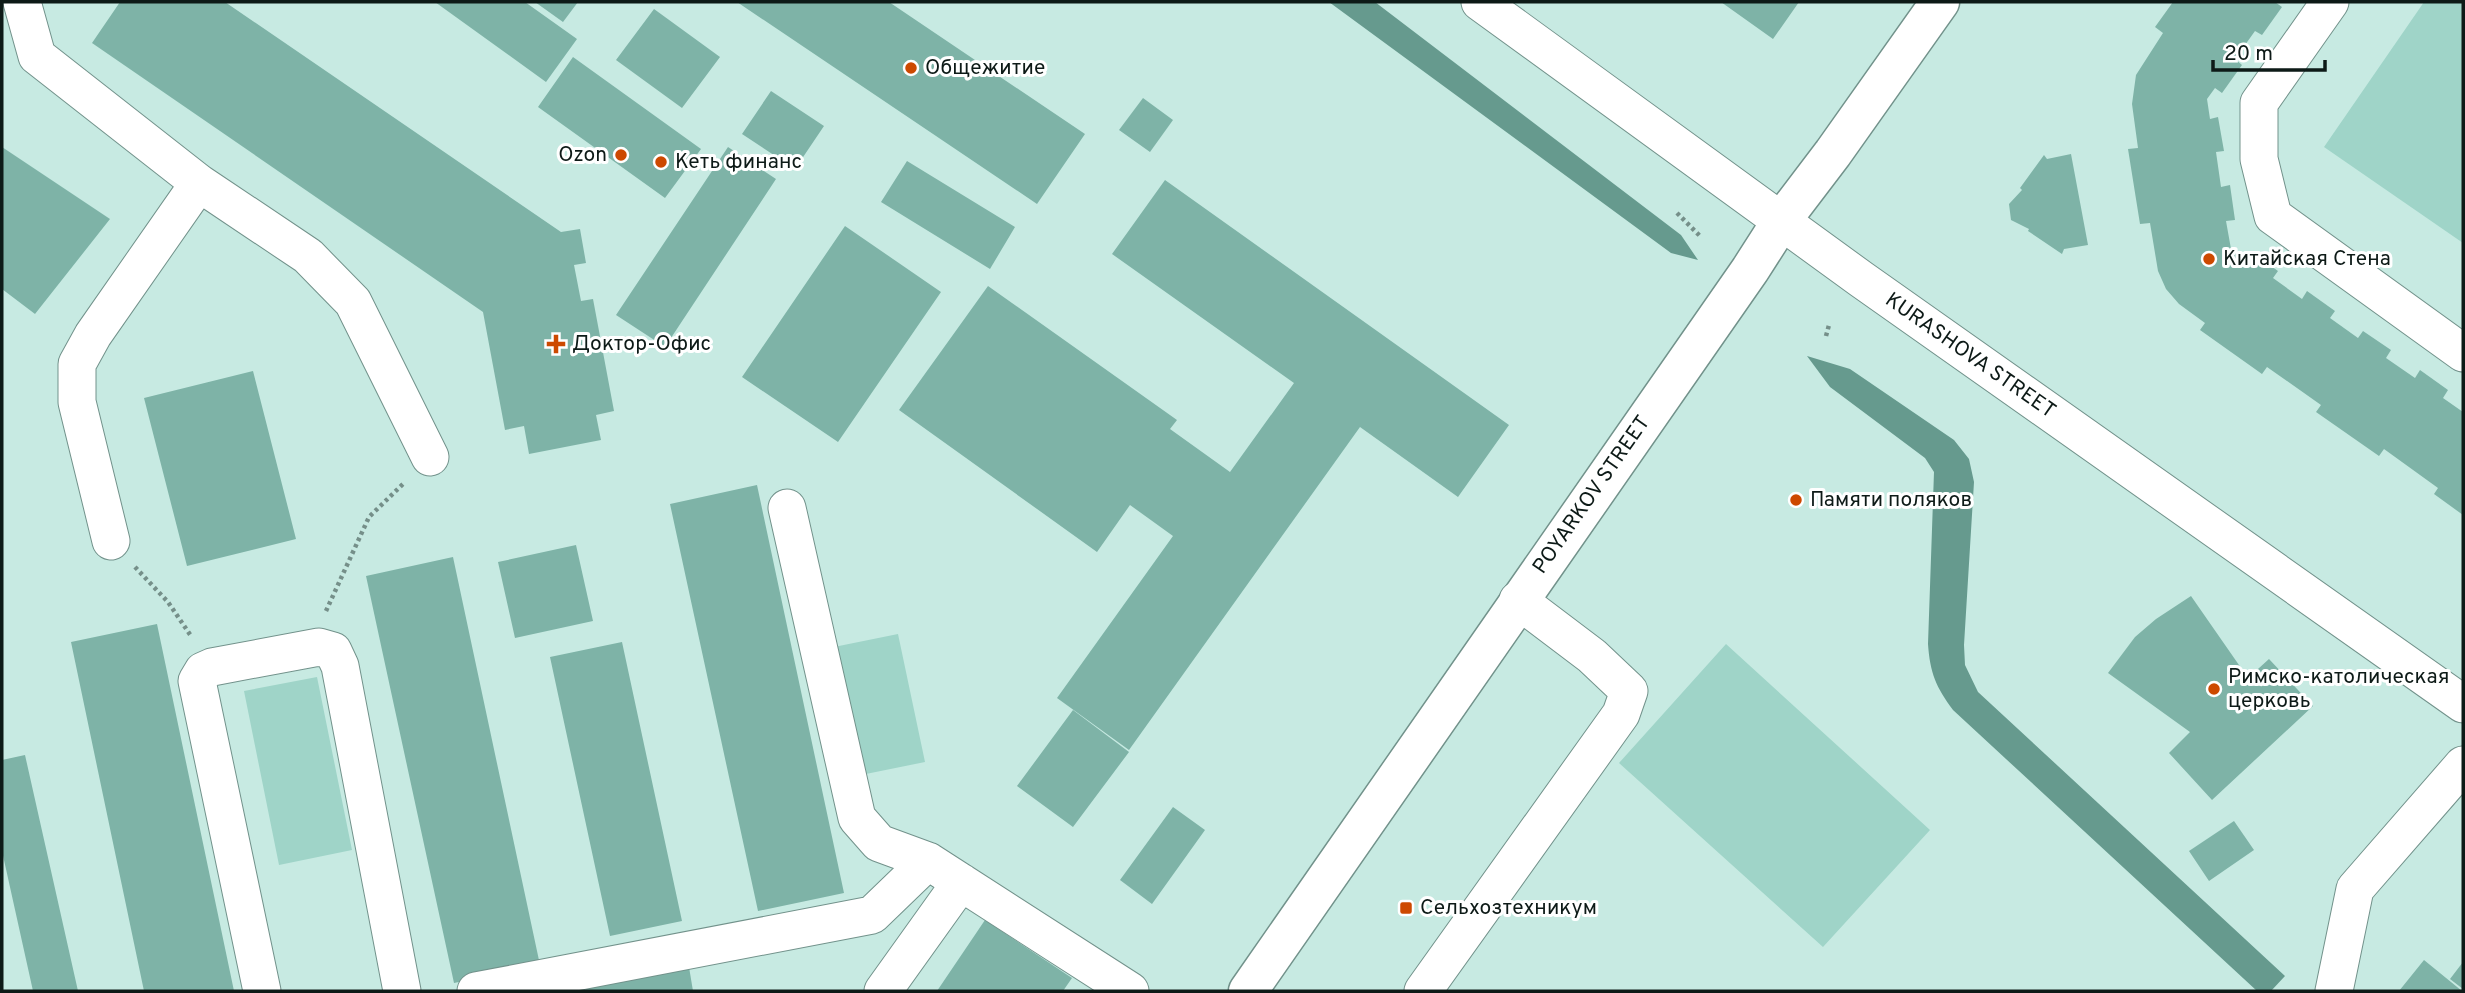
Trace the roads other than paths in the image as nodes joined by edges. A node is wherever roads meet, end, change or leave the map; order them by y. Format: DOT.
graph roads {
  1 [pos="22,2"];
  2 [pos="1480,2"];
  3 [pos="1940,2"];
  4 [pos="2330,2"];
  5 [pos="199,183"];
  6 [pos="1782,220"];
  7 [pos="2463,353"];
  8 [pos="430,457"];
  9 [pos="787,508"];
  10 [pos="111,541"];
  11 [pos="1518,600"];
  12 [pos="2463,704"];
  13 [pos="2463,765"];
  14 [pos="928,861"];
  15 [pos="961,882"];
  16 [pos="262,991"];
  17 [pos="402,991"];
  18 [pos="476,991"];
  19 [pos="883,991"];
  20 [pos="1130,991"];
  21 [pos="1248,991"];
  22 [pos="1423,991"];
  23 [pos="2334,991"];
  1 -- 5 [label="street"];
  2 -- 6 [label="street, KURASHOVA STREET"];
  3 -- 6 [label="main road, POYARKOV STREET"];
  4 -- 7 [label="street"];
  5 -- 8 [label="street"];
  5 -- 10 [label="street"];
  6 -- 11 [label="main road, POYARKOV STREET"];
  6 -- 12 [label="street, KURASHOVA STREET"];
  9 -- 14 [label="street"];
  11 -- 21 [label="main road, POYARKOV STREET"];
  11 -- 22 [label="street"];
  13 -- 23 [label="street"];
  14 -- 15 [label="street"];
  14 -- 18 [label="street"];
  15 -- 19 [label="street"];
  15 -- 20 [label="street"];
  16 -- 17 [label="street"];
}
